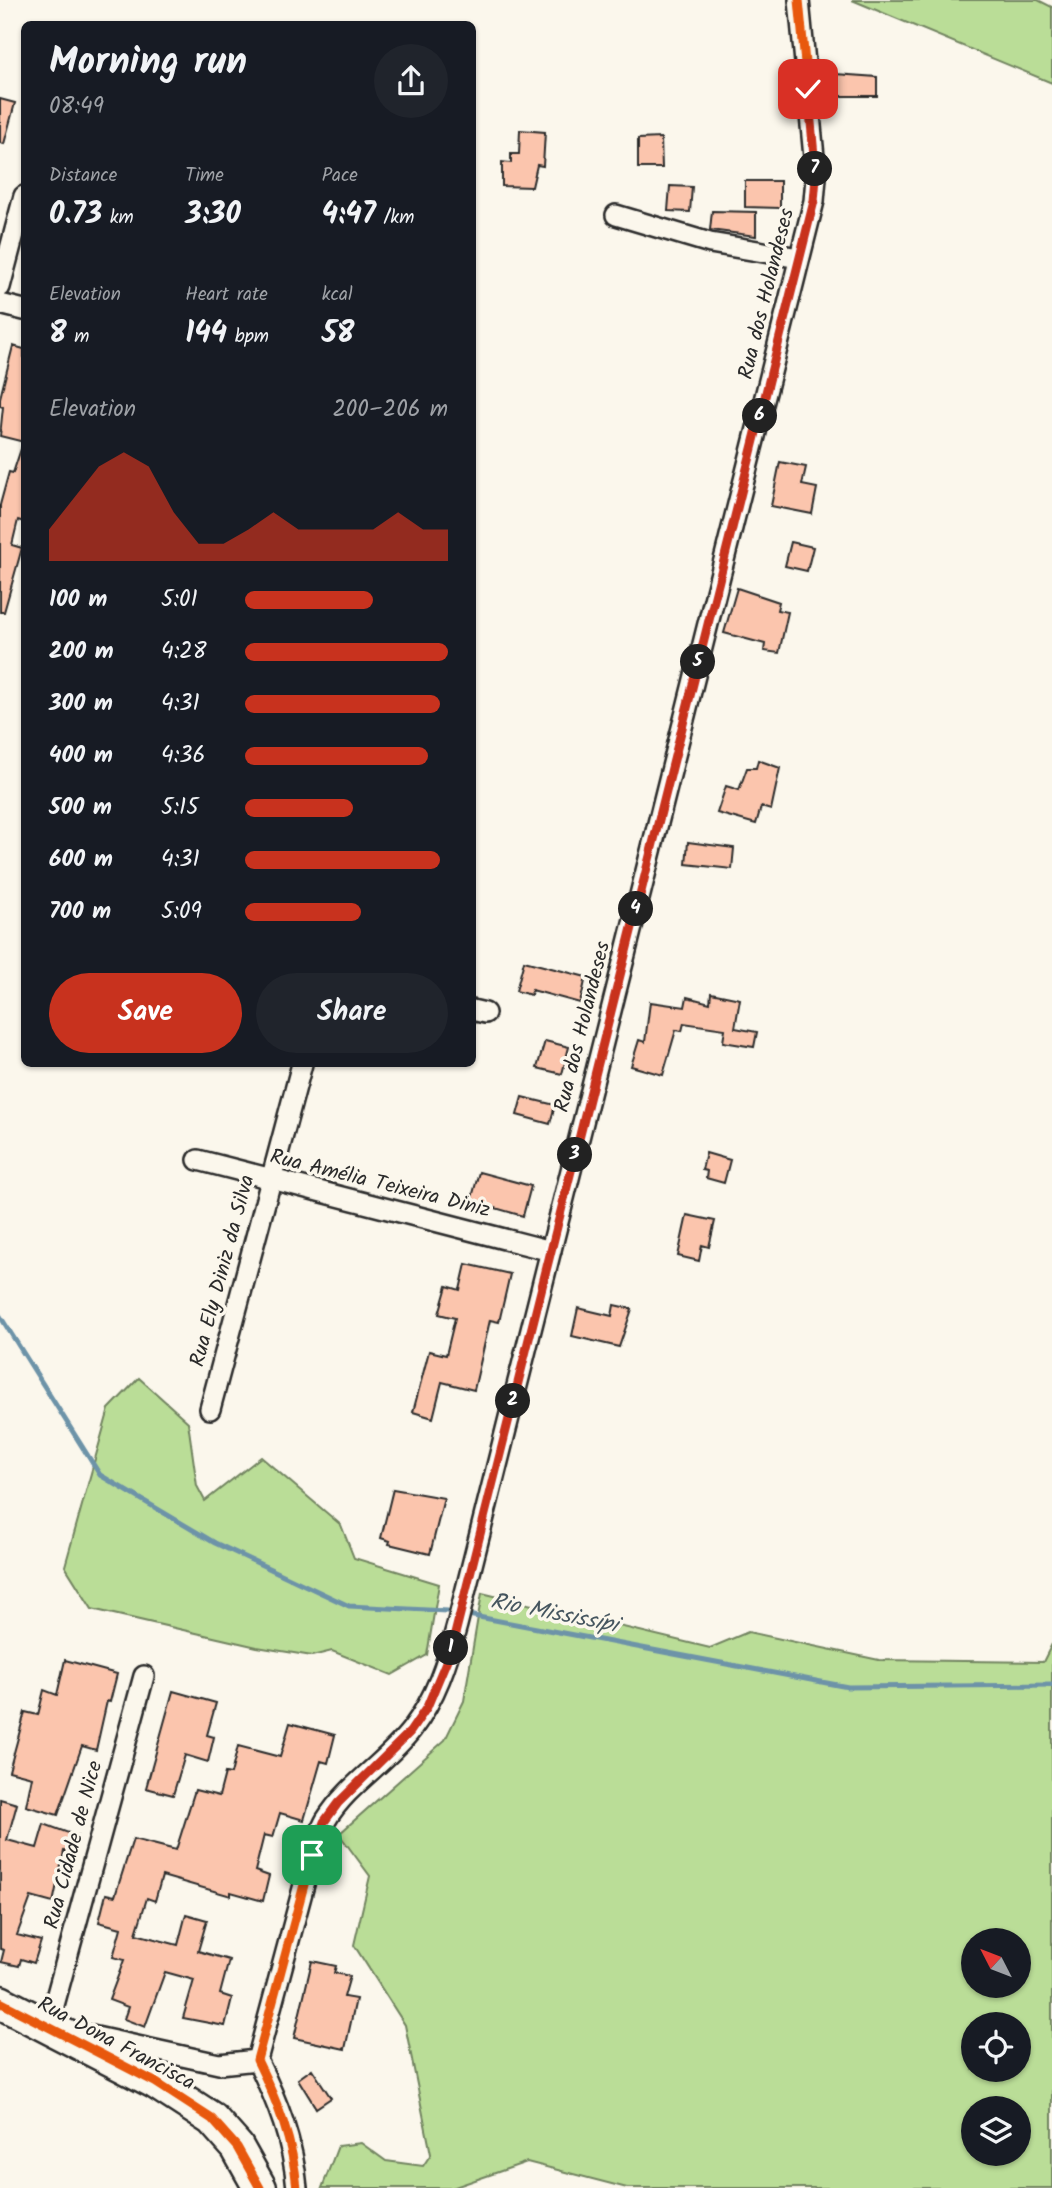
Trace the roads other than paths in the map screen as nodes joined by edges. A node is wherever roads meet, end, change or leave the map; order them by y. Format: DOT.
graph roads {
  1 [pos="799,0"];
  2 [pos="21,207"];
  3 [pos="616,215"];
  4 [pos="800,258"];
  5 [pos="0,287"];
  6 [pos="0,304"];
  7 [pos="21,309"];
  8 [pos="301,1067"];
  9 [pos="198,1160"];
  10 [pos="271,1179"];
  11 [pos="551,1251"];
  12 [pos="210,1409"];
  13 [pos="144,1675"];
  14 [pos="0,2002"];
  15 [pos="48,2026"];
  16 [pos="257,2060"];
  17 [pos="260,2188"];
  18 [pos="298,2188"];
  1 -- 4 [label="street, Rua dos Holandeses"];
  2 -- 5 [label="street"];
  3 -- 4 [label="street"];
  4 -- 11 [label="street, Rua dos Holandeses"];
  6 -- 7 [label="street"];
  8 -- 10 [label="street, Rua Ely Diniz da Silva"];
  9 -- 10 [label="street, Rua Amélia Teixeira Diniz"];
  10 -- 11 [label="street, Rua Amélia Teixeira Diniz"];
  10 -- 12 [label="street, Rua Ely Diniz da Silva"];
  11 -- 16 [label="street, Rua dos Holandeses"];
  13 -- 15 [label="street, Rua Cidade de Nice"];
  14 -- 15 [label="main road, Rua Dona Francisca"];
  15 -- 16 [label="street"];
  15 -- 17 [label="main road, Rua Dona Francisca"];
  16 -- 18 [label="street"];
}
